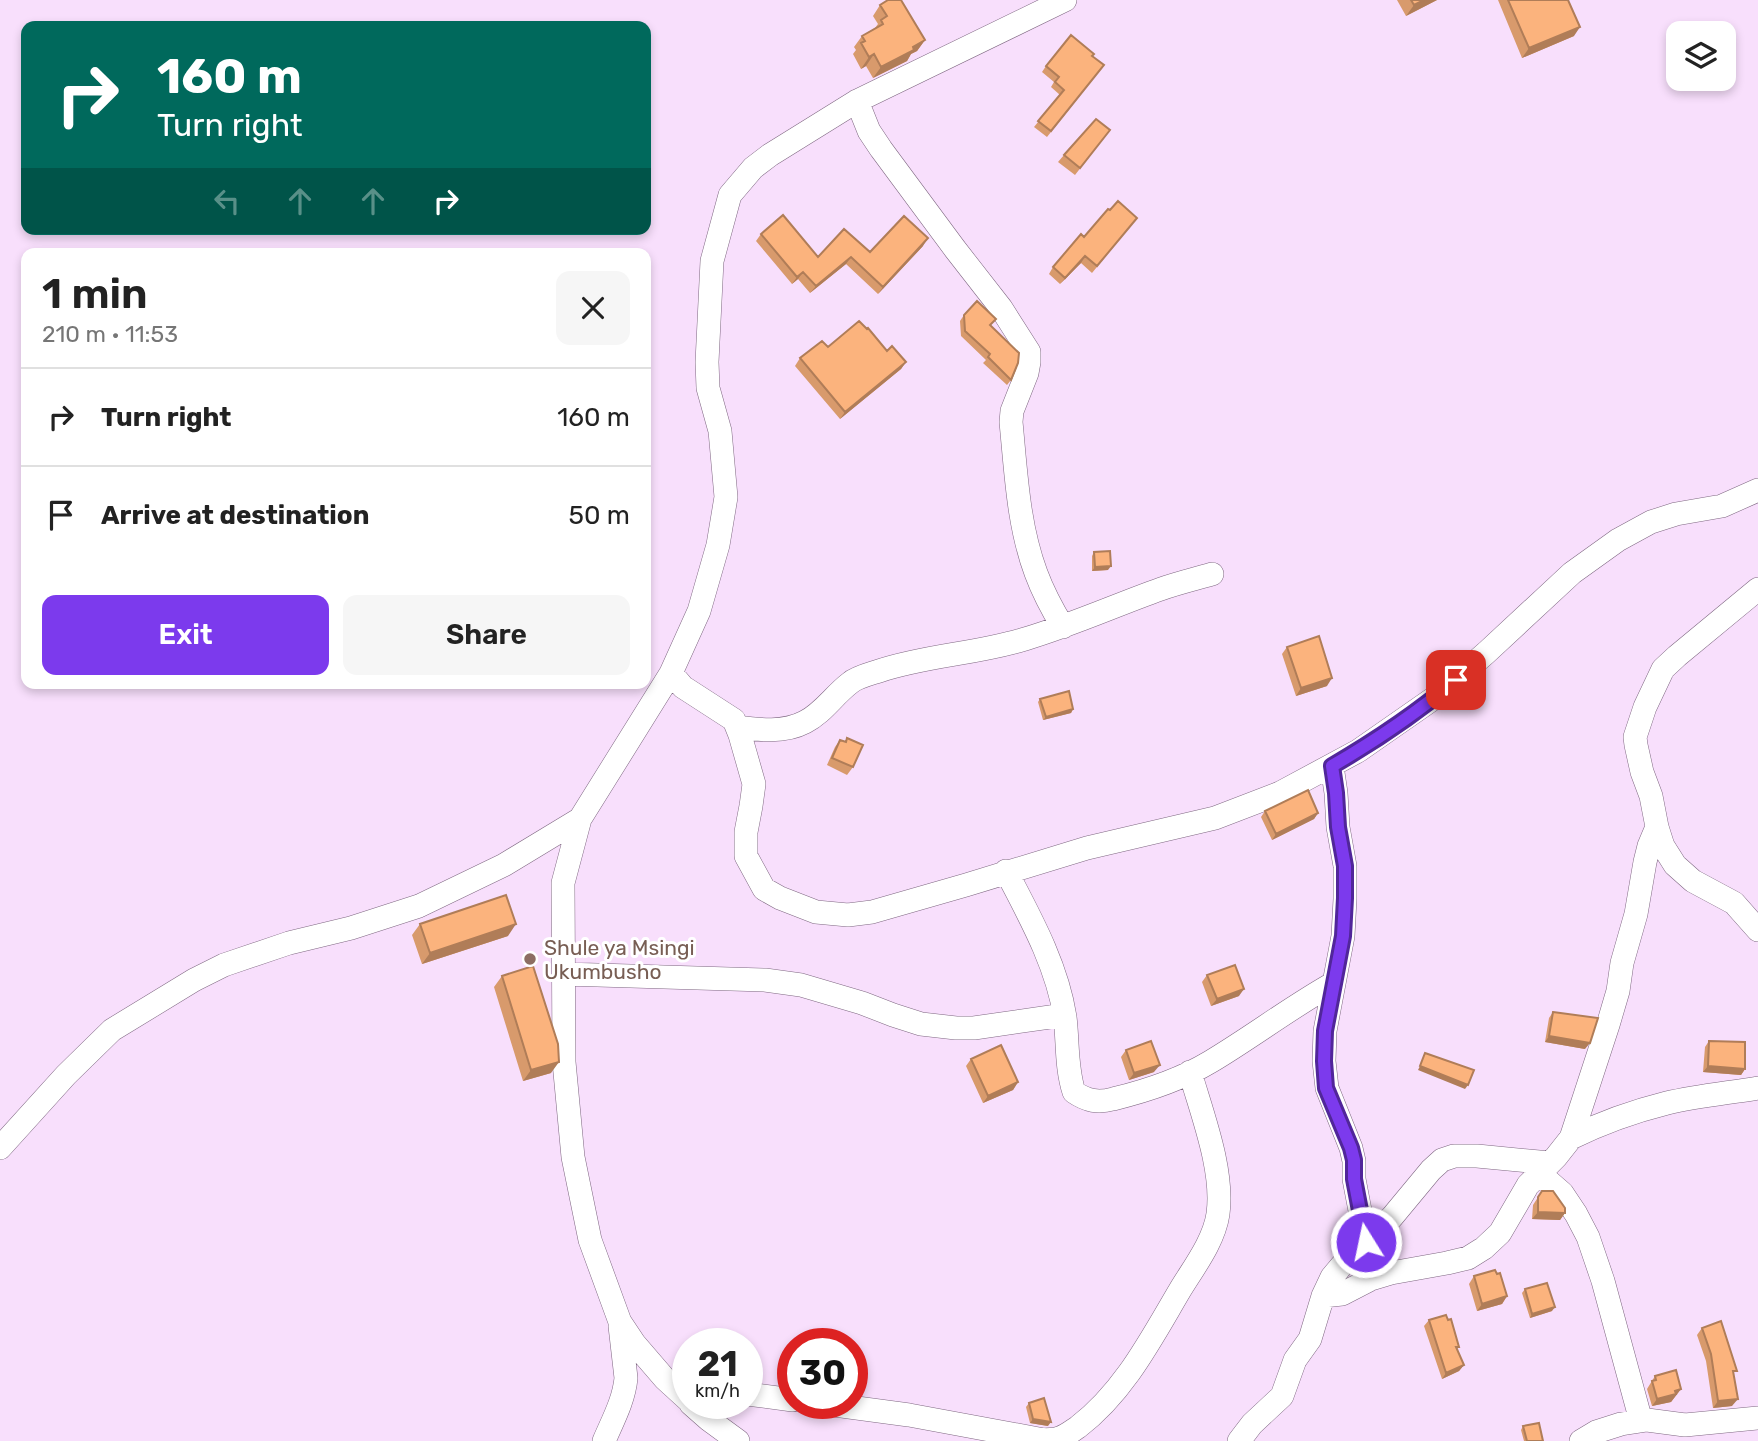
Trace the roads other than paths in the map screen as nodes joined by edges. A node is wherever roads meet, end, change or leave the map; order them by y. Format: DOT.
graph roads {
  1 [pos="1065,0"];
  2 [pos="857,101"];
  3 [pos="1758,490"];
  4 [pos="1212,574"];
  5 [pos="1758,589"];
  6 [pos="1063,627"];
  7 [pos="671,673"];
  8 [pos="737,727"];
  9 [pos="1332,766"];
  10 [pos="580,819"];
  11 [pos="1657,827"];
  12 [pos="1006,872"];
  13 [pos="1758,930"];
  14 [pos="564,974"];
  15 [pos="1334,983"];
  16 [pos="1065,1016"];
  17 [pos="1190,1072"];
  18 [pos="1758,1088"];
  19 [pos="1571,1138"];
  20 [pos="0,1148"];
  21 [pos="1545,1168"];
  22 [pos="1366,1242"];
  23 [pos="1323,1296"];
  24 [pos="620,1322"];
  25 [pos="664,1379"];
  26 [pos="672,1381"];
  27 [pos="672,1386"];
  28 [pos="868,1410"];
  29 [pos="1758,1418"];
  30 [pos="708,1419"];
  31 [pos="1641,1420"];
  32 [pos="604,1441"];
  33 [pos="738,1441"];
  34 [pos="1239,1441"];
  35 [pos="1581,1441"];
  1 -- 2 [label="street"];
  2 -- 6 [label="street"];
  2 -- 7 [label="street"];
  3 -- 9 [label="street"];
  4 -- 6 [label="street"];
  5 -- 11 [label="street"];
  6 -- 8 [label="street"];
  7 -- 8 [label="street"];
  7 -- 10 [label="street"];
  8 -- 12 [label="street"];
  9 -- 12 [label="street"];
  9 -- 15 [label="street"];
  10 -- 14 [label="street"];
  10 -- 20 [label="street"];
  11 -- 13 [label="street"];
  11 -- 19 [label="street"];
  12 -- 16 [label="street"];
  14 -- 16 [label="street"];
  14 -- 24 [label="street"];
  15 -- 17 [label="street"];
  15 -- 22 [label="street"];
  16 -- 17 [label="street"];
  17 -- 28 [label="street"];
  18 -- 19 [label="street"];
  19 -- 21 [label="street"];
  21 -- 22 [label="street"];
  21 -- 23 [label="street"];
  21 -- 31 [label="street"];
  22 -- 23 [label="street"];
  23 -- 34 [label="street"];
  24 -- 25 [label="street"];
  24 -- 32 [label="street"];
  25 -- 26 [label="street"];
  25 -- 27 [label="street"];
  29 -- 31 [label="street"];
  30 -- 33 [label="street"];
  31 -- 35 [label="street"];
}
